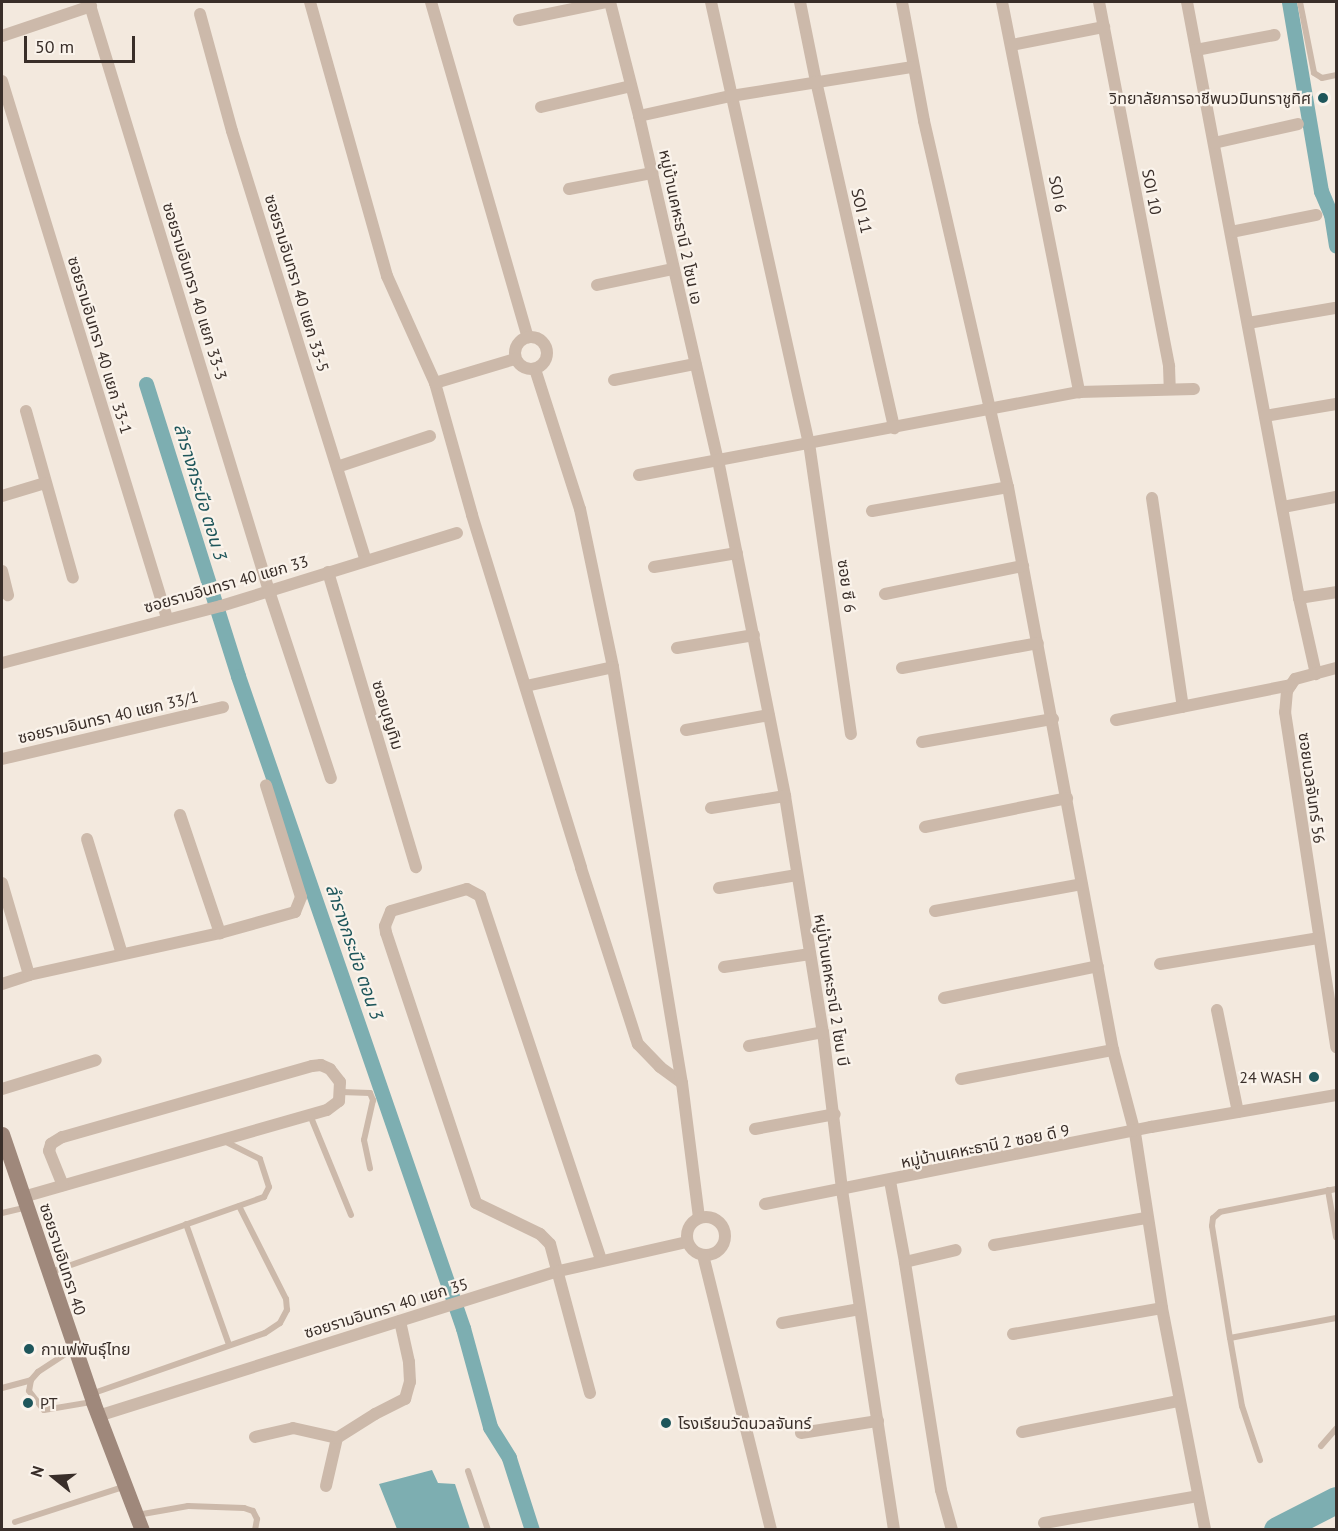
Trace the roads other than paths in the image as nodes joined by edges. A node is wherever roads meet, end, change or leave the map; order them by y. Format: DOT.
graph roads {
  1 [pos="310,2"];
  2 [pos="431,2"];
  3 [pos="608,2"];
  4 [pos="711,2"];
  5 [pos="800,2"];
  6 [pos="902,2"];
  7 [pos="1002,2"];
  8 [pos="1099,2"];
  9 [pos="1187,2"];
  10 [pos="1300,2"];
  11 [pos="90,4"];
  12 [pos="200,14"];
  13 [pos="519,20"];
  14 [pos="1104,27"];
  15 [pos="1275,34"];
  16 [pos="2,36"];
  17 [pos="1012,45"];
  18 [pos="1196,50"];
  19 [pos="913,67"];
  20 [pos="1336,75"];
  21 [pos="2,81"];
  22 [pos="816,81"];
  23 [pos="631,86"];
  24 [pos="731,96"];
  25 [pos="541,107"];
  26 [pos="639,116"];
  27 [pos="1298,124"];
  28 [pos="1214,143"];
  29 [pos="652,173"];
  30 [pos="569,189"];
  31 [pos="1316,215"];
  32 [pos="1230,232"];
  33 [pos="673,269"];
  34 [pos="597,285"];
  35 [pos="1335,308"];
  36 [pos="1248,323"];
  37 [pos="528,337"];
  38 [pos="515,359"];
  39 [pos="695,364"];
  40 [pos="535,369"];
  41 [pos="614,380"];
  42 [pos="435,384"];
  43 [pos="1170,389"];
  44 [pos="1194,389"];
  45 [pos="1079,392"];
  46 [pos="1336,404"];
  47 [pos="26,411"];
  48 [pos="992,411"];
  49 [pos="1265,416"];
  50 [pos="894,428"];
  51 [pos="430,436"];
  52 [pos="809,443"];
  53 [pos="718,460"];
  54 [pos="337,467"];
  55 [pos="639,475"];
  56 [pos="45,483"];
  57 [pos="1008,487"];
  58 [pos="2,496"];
  59 [pos="1336,497"];
  60 [pos="1152,498"];
  61 [pos="1283,507"];
  62 [pos="872,511"];
  63 [pos="458,533"];
  64 [pos="737,553"];
  65 [pos="366,560"];
  66 [pos="1023,566"];
  67 [pos="654,567"];
  68 [pos="2,571"];
  69 [pos="328,572"];
  70 [pos="73,578"];
  71 [pos="269,591"];
  72 [pos="1336,592"];
  73 [pos="885,594"];
  74 [pos="8,595"];
  75 [pos="1299,598"];
  76 [pos="167,618"];
  77 [pos="754,635"];
  78 [pos="1038,643"];
  79 [pos="677,648"];
  80 [pos="2,663"];
  81 [pos="613,667"];
  82 [pos="902,668"];
  83 [pos="1336,668"];
  84 [pos="1316,674"];
  85 [pos="1291,685"];
  86 [pos="526,686"];
  87 [pos="223,707"];
  88 [pos="1183,707"];
  89 [pos="769,715"];
  90 [pos="1053,719"];
  91 [pos="1116,720"];
  92 [pos="686,730"];
  93 [pos="851,734"];
  94 [pos="922,742"];
  95 [pos="2,759"];
  96 [pos="331,778"];
  97 [pos="266,785"];
  98 [pos="785,796"];
  99 [pos="1067,798"];
  100 [pos="711,808"];
  101 [pos="180,815"];
  102 [pos="925,827"];
  103 [pos="87,839"];
  104 [pos="416,867"];
  105 [pos="797,875"];
  106 [pos="2,883"];
  107 [pos="1082,884"];
  108 [pos="719,888"];
  109 [pos="935,911"];
  110 [pos="220,933"];
  111 [pos="1318,938"];
  112 [pos="122,954"];
  113 [pos="810,954"];
  114 [pos="1160,964"];
  115 [pos="1098,966"];
  116 [pos="724,967"];
  117 [pos="29,975"];
  118 [pos="2,984"];
  119 [pos="944,998"];
  120 [pos="1217,1010"];
  121 [pos="823,1032"];
  122 [pos="749,1046"];
  123 [pos="1336,1047"];
  124 [pos="1113,1050"];
  125 [pos="96,1060"];
  126 [pos="961,1079"];
  127 [pos="682,1083"];
  128 [pos="2,1089"];
  129 [pos="341,1092"];
  130 [pos="1336,1095"];
  131 [pos="1238,1112"];
  132 [pos="835,1114"];
  133 [pos="310,1115"];
  134 [pos="755,1129"];
  135 [pos="1135,1133"];
  136 [pos="2,1134"];
  137 [pos="223,1141"];
  138 [pos="370,1167"];
  139 [pos="890,1181"];
  140 [pos="63,1185"];
  141 [pos="1336,1189"];
  142 [pos="842,1190"];
  143 [pos="1328,1190"];
  144 [pos="25,1202"];
  145 [pos="765,1204"];
  146 [pos="238,1206"];
  147 [pos="2,1213"];
  148 [pos="351,1215"];
  149 [pos="699,1217"];
  150 [pos="1146,1218"];
  151 [pos="186,1224"];
  152 [pos="1336,1237"];
  153 [pos="687,1242"];
  154 [pos="994,1245"];
  155 [pos="956,1250"];
  156 [pos="703,1255"];
  157 [pos="601,1260"];
  158 [pos="905,1262"];
  159 [pos="558,1271"];
  160 [pos="48,1273"];
  161 [pos="1162,1308"];
  162 [pos="860,1309"];
  163 [pos="1336,1318"];
  164 [pos="400,1321"];
  165 [pos="782,1323"];
  166 [pos="1013,1334"];
  167 [pos="1230,1338"];
  168 [pos="229,1345"];
  169 [pos="74,1349"];
  170 [pos="31,1380"];
  171 [pos="2,1388"];
  172 [pos="590,1393"];
  173 [pos="1179,1401"];
  174 [pos="94,1404"];
  175 [pos="878,1421"];
  176 [pos="1336,1429"];
  177 [pos="1022,1432"];
  178 [pos="801,1433"];
  179 [pos="255,1437"];
  180 [pos="336,1438"];
  181 [pos="1321,1446"];
  182 [pos="1260,1460"];
  183 [pos="468,1471"];
  184 [pos="125,1486"];
  185 [pos="326,1486"];
  186 [pos="1198,1496"];
  187 [pos="15,1522"];
  188 [pos="139,1522"];
  189 [pos="1044,1523"];
  190 [pos="255,1530"];
  191 [pos="488,1530"];
  192 [pos="771,1530"];
  193 [pos="894,1530"];
  194 [pos="952,1530"];
  195 [pos="1205,1530"];
  1 -- 42 [label="street"];
  2 -- 37 [label="street"];
  3 -- 13 [label="street"];
  3 -- 23 [label="street, หมู่บ้านเคหะธานี 2 โซน เอ"];
  4 -- 24 [label="street, ซอย ซี 6"];
  5 -- 22 [label="street, SOI 11"];
  6 -- 19 [label="street"];
  7 -- 17 [label="street, SOI 6"];
  8 -- 14 [label="street, SOI 10"];
  9 -- 18 [label="street"];
  10 -- 20 [label="lane"];
  11 -- 16 [label="street"];
  11 -- 71 [label="street, ซอยรามอินทรา 40 แยก 33-3"];
  12 -- 54 [label="street, ซอยรามอินทรา 40 แยก 33-5"];
  14 -- 17 [label="street"];
  14 -- 43 [label="street, SOI 10"];
  15 -- 18 [label="street"];
  17 -- 45 [label="street, SOI 6"];
  18 -- 28 [label="street"];
  19 -- 22 [label="street"];
  19 -- 48 [label="street"];
  21 -- 76 [label="street, ซอยรามอินทรา 40 แยก 33-1"];
  22 -- 24 [label="street"];
  22 -- 50 [label="street, SOI 11"];
  23 -- 25 [label="street"];
  23 -- 26 [label="street, หมู่บ้านเคหะธานี 2 โซน เอ"];
  24 -- 26 [label="street"];
  24 -- 52 [label="street, ซอย ซี 6"];
  26 -- 29 [label="street, หมู่บ้านเคหะธานี 2 โซน เอ"];
  27 -- 28 [label="street"];
  28 -- 32 [label="street"];
  29 -- 30 [label="street"];
  29 -- 33 [label="street, หมู่บ้านเคหะธานี 2 โซน เอ"];
  31 -- 32 [label="street"];
  32 -- 36 [label="street"];
  33 -- 34 [label="street"];
  33 -- 39 [label="street, หมู่บ้านเคหะธานี 2 โซน เอ"];
  35 -- 36 [label="street"];
  36 -- 49 [label="street"];
  37 -- 38 [label="street"];
  37 -- 40 [label="street"];
  38 -- 40 [label="street"];
  38 -- 42 [label="street"];
  39 -- 41 [label="street"];
  39 -- 53 [label="street, หมู่บ้านเคหะธานี 2 โซน เอ"];
  40 -- 81 [label="street"];
  42 -- 86 [label="street"];
  43 -- 44 [label="street"];
  43 -- 45 [label="street"];
  45 -- 48 [label="street"];
  46 -- 49 [label="street"];
  47 -- 56 [label="street"];
  48 -- 50 [label="street"];
  48 -- 57 [label="street"];
  49 -- 61 [label="street"];
  50 -- 52 [label="street"];
  51 -- 54 [label="street"];
  52 -- 53 [label="street"];
  52 -- 93 [label="street, ซอย ซี 6"];
  53 -- 55 [label="street"];
  53 -- 64 [label="street, หมู่บ้านเคหะธานี 2 โซน บี"];
  54 -- 65 [label="street, ซอยรามอินทรา 40 แยก 33-5"];
  56 -- 58 [label="street"];
  56 -- 70 [label="street"];
  57 -- 62 [label="street"];
  57 -- 66 [label="street"];
  59 -- 61 [label="street"];
  60 -- 88 [label="street"];
  61 -- 75 [label="street"];
  63 -- 65 [label="street, ซอยรามอินทรา 40 แยก 33"];
  64 -- 67 [label="street"];
  64 -- 77 [label="street, หมู่บ้านเคหะธานี 2 โซน บี"];
  65 -- 69 [label="street, ซอยรามอินทรา 40 แยก 33"];
  66 -- 73 [label="street"];
  66 -- 78 [label="street"];
  68 -- 74 [label="street"];
  69 -- 71 [label="street, ซอยรามอินทรา 40 แยก 33"];
  69 -- 104 [label="street, ซอยบุญทิม"];
  71 -- 76 [label="street, ซอยรามอินทรา 40 แยก 33"];
  71 -- 96 [label="street, ซอยรามอินทรา 40 แยก 33-3"];
  72 -- 75 [label="street"];
  75 -- 84 [label="street"];
  76 -- 80 [label="street, ซอยรามอินทรา 40 แยก 33"];
  77 -- 79 [label="street"];
  77 -- 89 [label="street, หมู่บ้านเคหะธานี 2 โซน บี"];
  78 -- 82 [label="street"];
  78 -- 90 [label="street"];
  81 -- 86 [label="street"];
  81 -- 127 [label="street"];
  83 -- 84 [label="street"];
  84 -- 85 [label="street"];
  85 -- 88 [label="street"];
  85 -- 111 [label="street, ซอยนวลจันทร์ 56"];
  86 -- 127 [label="street"];
  87 -- 95 [label="street, ซอยรามอินทรา 40 แยก 33/1"];
  88 -- 91 [label="street"];
  89 -- 92 [label="street"];
  89 -- 98 [label="street, หมู่บ้านเคหะธานี 2 โซน บี"];
  90 -- 94 [label="street"];
  90 -- 99 [label="street"];
  97 -- 110 [label="street"];
  98 -- 100 [label="street"];
  98 -- 105 [label="street, หมู่บ้านเคหะธานี 2 โซน บี"];
  99 -- 102 [label="street"];
  99 -- 107 [label="street"];
  101 -- 110 [label="street"];
  103 -- 112 [label="street"];
  105 -- 108 [label="street"];
  105 -- 113 [label="street, หมู่บ้านเคหะธานี 2 โซน บี"];
  106 -- 117 [label="street"];
  107 -- 109 [label="street"];
  107 -- 115 [label="street"];
  110 -- 112 [label="street"];
  111 -- 114 [label="street"];
  111 -- 123 [label="street, ซอยนวลจันทร์ 56"];
  112 -- 117 [label="street"];
  113 -- 116 [label="street"];
  113 -- 121 [label="street, หมู่บ้านเคหะธานี 2 โซน บี"];
  115 -- 119 [label="street"];
  115 -- 124 [label="street"];
  117 -- 118 [label="street"];
  120 -- 131 [label="street"];
  121 -- 122 [label="street"];
  121 -- 132 [label="street, หมู่บ้านเคหะธานี 2 โซน บี"];
  124 -- 126 [label="street"];
  124 -- 135 [label="street"];
  125 -- 128 [label="street"];
  127 -- 149 [label="street"];
  129 -- 133 [label="street"];
  129 -- 138 [label="lane"];
  129 -- 140 [label="street"];
  130 -- 131 [label="street, หมู่บ้านเคหะธานี 2 ซอย ดี 9"];
  131 -- 135 [label="street, หมู่บ้านเคหะธานี 2 ซอย ดี 9"];
  132 -- 134 [label="street"];
  132 -- 142 [label="street, หมู่บ้านเคหะธานี 2 โซน บี"];
  133 -- 137 [label="street"];
  133 -- 148 [label="lane"];
  135 -- 139 [label="street, หมู่บ้านเคหะธานี 2 ซอย ดี 9"];
  135 -- 150 [label="street"];
  136 -- 144 [label="street, ซอยรามอินทรา 40"];
  137 -- 140 [label="street"];
  137 -- 146 [label="lane"];
  139 -- 142 [label="street, หมู่บ้านเคหะธานี 2 ซอย ดี 9"];
  139 -- 158 [label="street"];
  140 -- 144 [label="street"];
  141 -- 143 [label="lane"];
  142 -- 145 [label="street, หมู่บ้านเคหะธานี 2 ซอย ดี 9"];
  142 -- 162 [label="street, หมู่บ้านเคหะธานี 2 โซน บี"];
  143 -- 152 [label="lane"];
  143 -- 167 [label="lane"];
  144 -- 147 [label="lane"];
  144 -- 160 [label="street, ซอยรามอินทรา 40"];
  146 -- 151 [label="lane"];
  146 -- 168 [label="lane"];
  149 -- 153 [label="street"];
  149 -- 156 [label="street"];
  150 -- 154 [label="street"];
  150 -- 161 [label="street"];
  151 -- 160 [label="lane"];
  151 -- 168 [label="lane"];
  153 -- 156 [label="street"];
  153 -- 157 [label="street, ซอยรามอินทรา 40 แยก 35"];
  155 -- 158 [label="street"];
  156 -- 192 [label="street"];
  157 -- 159 [label="street, ซอยรามอินทรา 40 แยก 35"];
  157 -- 159 [label="street"];
  158 -- 194 [label="street"];
  159 -- 164 [label="street, ซอยรามอินทรา 40 แยก 35"];
  159 -- 172 [label="street"];
  160 -- 169 [label="street, ซอยรามอินทรา 40"];
  161 -- 166 [label="street"];
  161 -- 173 [label="street"];
  162 -- 165 [label="street"];
  162 -- 175 [label="street, หมู่บ้านเคหะธานี 2 โซน บี"];
  163 -- 167 [label="lane"];
  164 -- 174 [label="street, ซอยรามอินทรา 40 แยก 35"];
  164 -- 180 [label="street"];
  167 -- 182 [label="lane"];
  168 -- 174 [label="lane"];
  169 -- 170 [label="lane"];
  169 -- 174 [label="street, ซอยรามอินทรา 40"];
  170 -- 171 [label="lane"];
  170 -- 174 [label="lane"];
  173 -- 177 [label="street"];
  173 -- 186 [label="street"];
  174 -- 184 [label="street, ซอยรามอินทรา 40"];
  175 -- 178 [label="street"];
  175 -- 193 [label="street, หมู่บ้านเคหะธานี 2 โซน บี"];
  176 -- 181 [label="lane"];
  179 -- 180 [label="street"];
  180 -- 185 [label="street"];
  183 -- 191 [label="lane"];
  184 -- 187 [label="lane"];
  184 -- 188 [label="street, ซอยรามอินทรา 40"];
  186 -- 189 [label="street"];
  186 -- 195 [label="street"];
  188 -- 190 [label="lane"];
}
